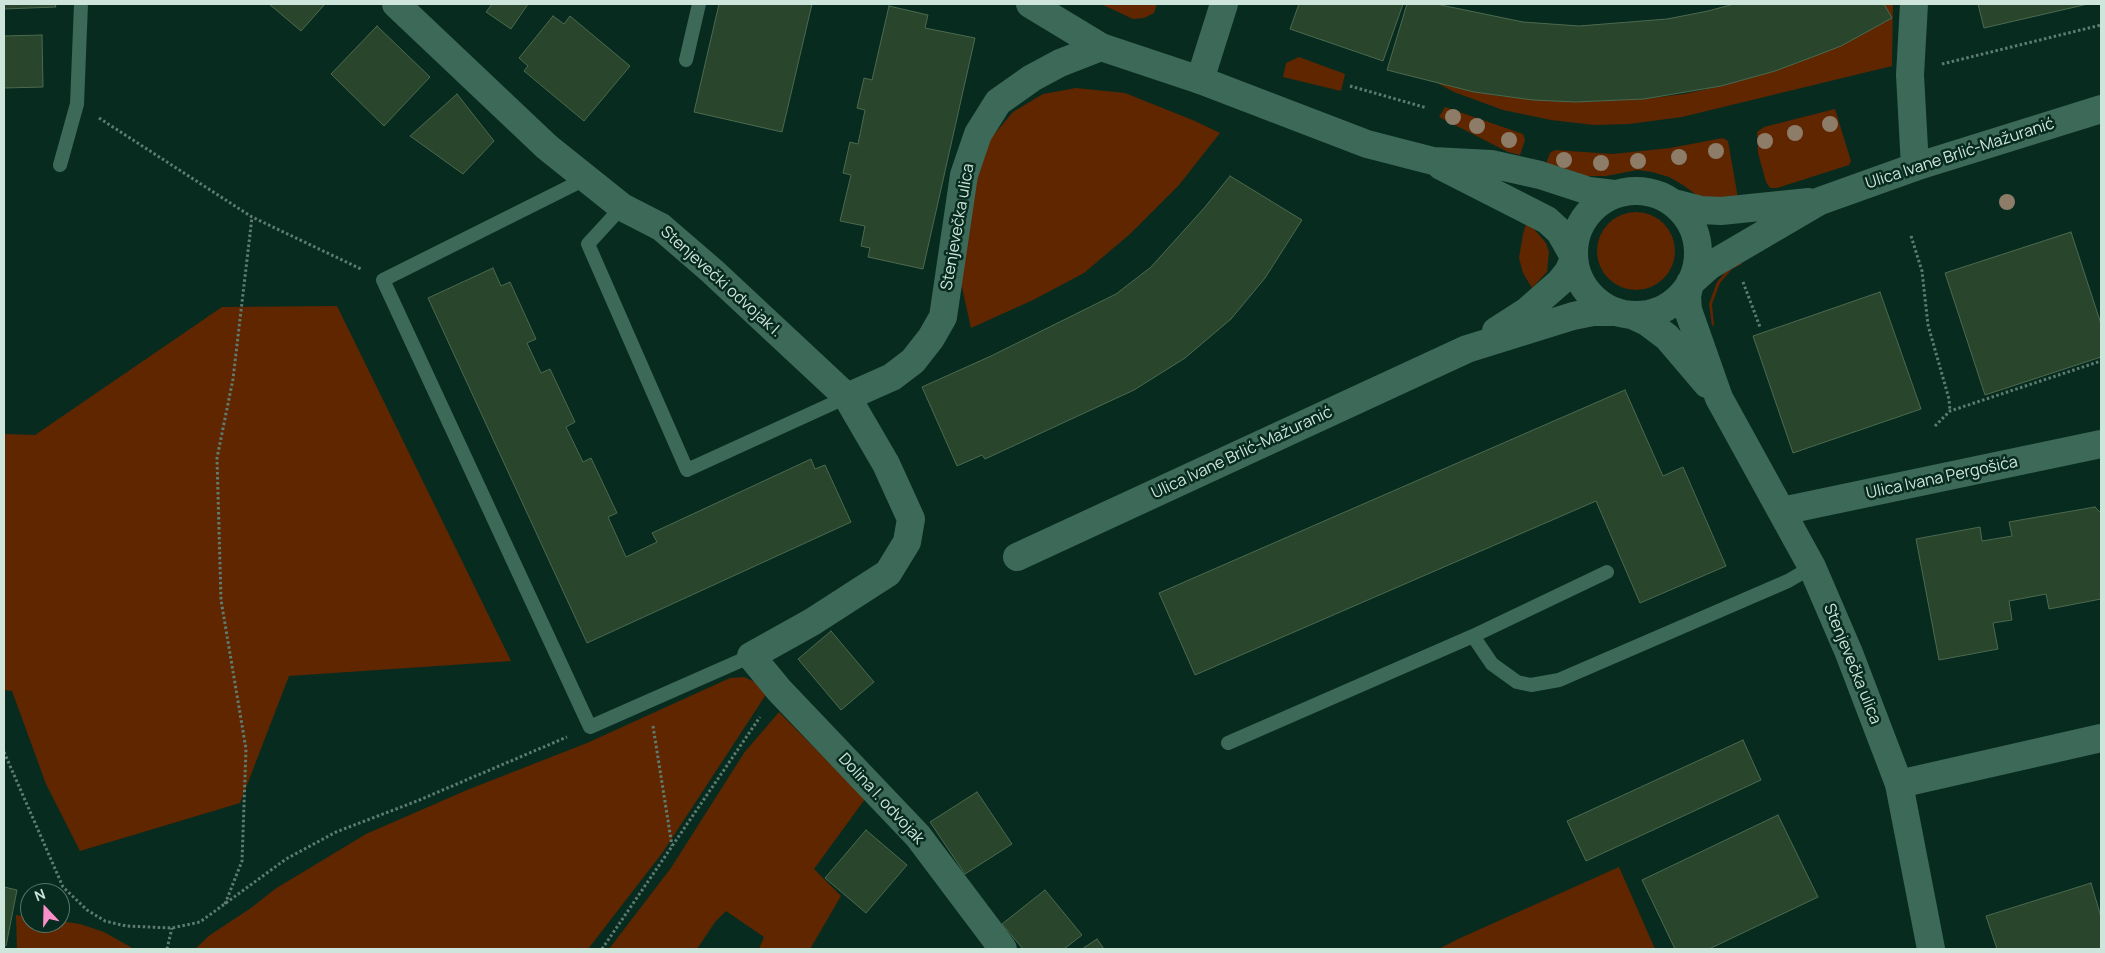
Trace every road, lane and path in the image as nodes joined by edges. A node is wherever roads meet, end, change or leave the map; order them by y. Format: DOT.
graph roads {
  1 [pos="81,4"];
  2 [pos="396,4"];
  3 [pos="699,4"];
  4 [pos="1030,4"];
  5 [pos="1224,4"];
  6 [pos="1914,4"];
  7 [pos="2101,25"];
  8 [pos="1101,47"];
  9 [pos="686,60"];
  10 [pos="1910,75"];
  11 [pos="1200,80"];
  12 [pos="1350,86"];
  13 [pos="77,104"];
  14 [pos="1427,108"];
  15 [pos="2101,110"];
  16 [pos="1433,162"];
  17 [pos="60,166"];
  18 [pos="1915,167"];
  19 [pos="585,179"];
  20 [pos="1614,194"];
  21 [pos="1820,201"];
  22 [pos="1674,203"];
  23 [pos="622,207"];
  24 [pos="252,217"];
  25 [pos="1911,236"];
  26 [pos="1573,257"];
  27 [pos="383,280"];
  28 [pos="1690,283"];
  29 [pos="1746,289"];
  30 [pos="1622,313"];
  31 [pos="1760,327"];
  32 [pos="1467,349"];
  33 [pos="2101,362"];
  34 [pos="847,397"];
  35 [pos="1719,398"];
  36 [pos="1950,411"];
  37 [pos="1936,426"];
  38 [pos="2101,444"];
  39 [pos="1782,511"];
  40 [pos="1017,557"];
  41 [pos="1812,567"];
  42 [pos="1607,572"];
  43 [pos="1473,636"];
  44 [pos="751,656"];
  45 [pos="779,690"];
  46 [pos="649,701"];
  47 [pos="590,727"];
  48 [pos="2101,738"];
  49 [pos="1228,743"];
  50 [pos="4,752"];
  51 [pos="1899,784"];
  52 [pos="673,846"];
  53 [pos="225,905"];
  54 [pos="172,928"];
  55 [pos="167,949"];
  56 [pos="602,949"];
  57 [pos="1003,949"];
  58 [pos="1930,949"];
  1 -- 13 [label="lane"];
  2 -- 19 [label="street, Stenjevečki odvojak I."];
  3 -- 9 [label="lane"];
  4 -- 8 [label="street"];
  5 -- 11 [label="street"];
  6 -- 10 [label="street"];
  7 -- 10 [label="path"];
  8 -- 11 [label="street"];
  8 -- 34 [label="street, Stenjevečka ulica"];
  10 -- 18 [label="street"];
  11 -- 16 [label="street"];
  12 -- 14 [label="path"];
  13 -- 17 [label="lane"];
  13 -- 24 [label="path"];
  15 -- 18 [label="street, Ulica Ivane Brlić-Mažuranić"];
  16 -- 20 [label="street"];
  16 -- 26 [label="street"];
  18 -- 21 [label="street, Ulica Ivane Brlić-Mažuranić"];
  19 -- 23 [label="street, Stenjevečki odvojak I."];
  19 -- 27 [label="lane"];
  20 -- 22 [label="street"];
  20 -- 26 [label="street"];
  21 -- 22 [label="street, Ulica Ivane Brlić-Mažuranić"];
  21 -- 28 [label="street, Ulica Ivane Brlić-Mažuranić"];
  22 -- 28 [label="street"];
  23 -- 34 [label="street, Stenjevečki odvojak I."];
  23 -- 34 [label="lane"];
  24 -- 27 [label="path"];
  24 -- 53 [label="path"];
  25 -- 36 [label="path"];
  26 -- 30 [label="street"];
  26 -- 32 [label="street, Ulica Ivane Brlić-Mažuranić"];
  27 -- 47 [label="lane"];
  28 -- 30 [label="street"];
  28 -- 35 [label="street, Stenjevečka ulica"];
  29 -- 31 [label="path"];
  30 -- 32 [label="street, Ulica Ivane Brlić-Mažuranić"];
  30 -- 35 [label="street, Stenjevečka ulica"];
  32 -- 40 [label="street, Ulica Ivane Brlić-Mažuranić"];
  33 -- 36 [label="path"];
  34 -- 44 [label="street, Stenjevečki odvojak I."];
  35 -- 39 [label="street, Stenjevečka ulica"];
  36 -- 37 [label="path"];
  38 -- 39 [label="street, Ulica Ivana Pergošića"];
  39 -- 41 [label="street, Stenjevečka ulica"];
  41 -- 43 [label="lane"];
  41 -- 51 [label="street, Stenjevečka ulica"];
  42 -- 43 [label="lane"];
  43 -- 49 [label="lane"];
  44 -- 45 [label="street, Dolina I. odvojak"];
  44 -- 46 [label="lane"];
  45 -- 52 [label="path"];
  45 -- 57 [label="street, Dolina I. odvojak"];
  46 -- 47 [label="lane"];
  46 -- 52 [label="path"];
  47 -- 53 [label="path"];
  48 -- 51 [label="street"];
  50 -- 54 [label="path"];
  51 -- 58 [label="street, Stenjevečka ulica"];
  52 -- 56 [label="path"];
  53 -- 54 [label="path"];
  54 -- 55 [label="path"];
}
